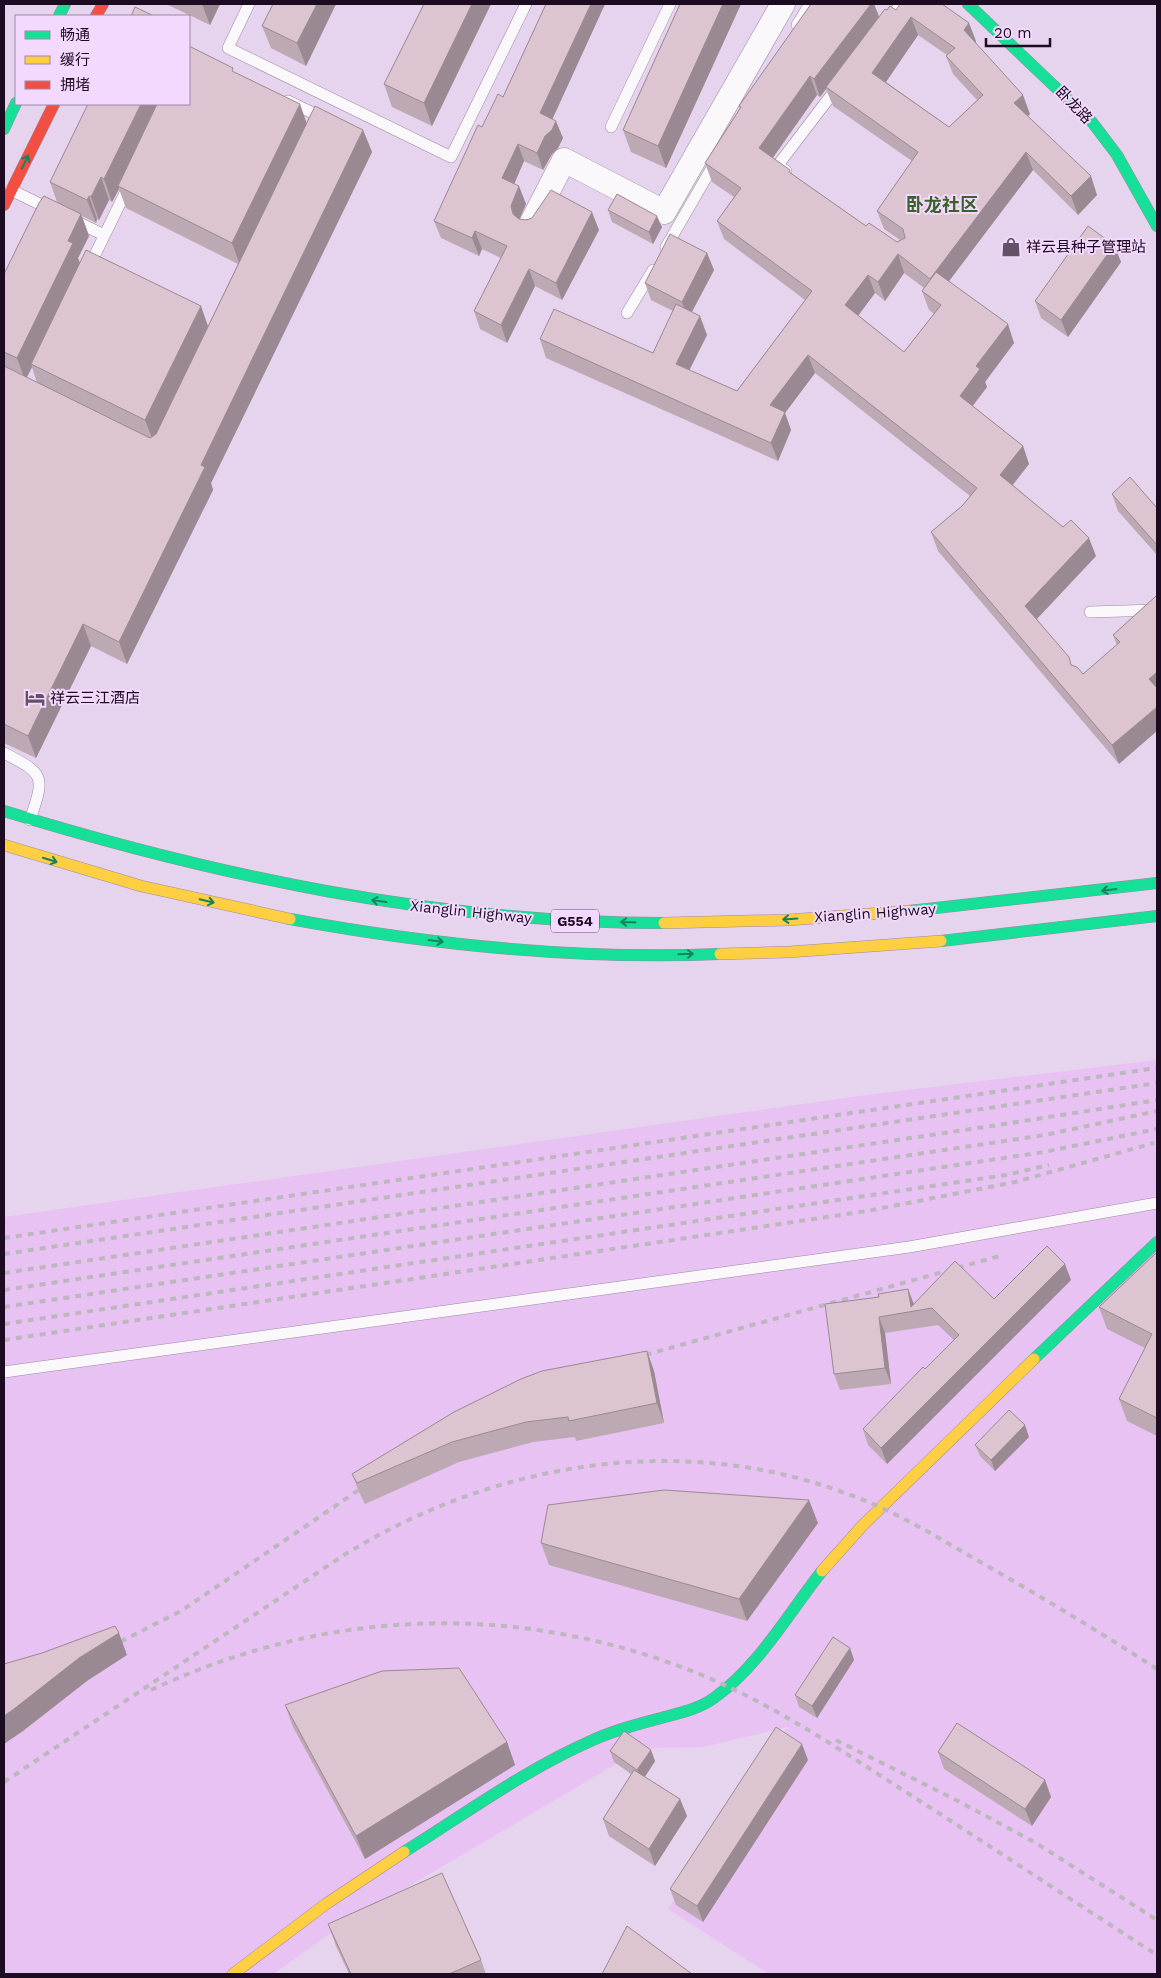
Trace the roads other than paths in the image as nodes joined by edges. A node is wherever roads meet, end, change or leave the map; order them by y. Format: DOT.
graph roads {
  1 [pos="249,4"];
  2 [pos="526,4"];
  3 [pos="670,4"];
  4 [pos="783,4"];
  5 [pos="810,4"];
  6 [pos="900,4"];
  7 [pos="968,4"];
  8 [pos="878,32"];
  9 [pos="791,35"];
  10 [pos="849,71"];
  11 [pos="278,96"];
  12 [pos="16,105"];
  13 [pos="54,105"];
  14 [pos="611,128"];
  15 [pos="4,129"];
  16 [pos="312,135"];
  17 [pos="722,150"];
  18 [pos="134,174"];
  19 [pos="794,176"];
  20 [pos="11,190"];
  21 [pos="4,206"];
  22 [pos="531,224"];
  23 [pos="1157,226"];
  24 [pos="104,235"];
  25 [pos="83,278"];
  26 [pos="627,314"];
  27 [pos="1156,610"];
  28 [pos="1090,612"];
  29 [pos="1140,623"];
  30 [pos="4,753"];
  31 [pos="4,811"];
  32 [pos="30,820"];
  33 [pos="4,845"];
  34 [pos="1157,883"];
  35 [pos="1157,916"];
  36 [pos="1157,1203"];
  37 [pos="1157,1242"];
  38 [pos="4,1372"];
  39 [pos="233,1974"];
  1 -- 2 [label="lane"];
  3 -- 14 [label="lane"];
  4 -- 22 [label="street"];
  5 -- 9 [label="lane"];
  6 -- 8 [label="lane"];
  7 -- 23 [label="main road, 卧龙路"];
  10 -- 19 [label="lane"];
  11 -- 16 [label="lane"];
  12 -- 15 [label="main road"];
  20 -- 13 [label="main road, one-way"];
  17 -- 26 [label="lane"];
  18 -- 24 [label="lane"];
  20 -- 21 [label="main road"];
  20 -- 24 [label="lane"];
  24 -- 25 [label="lane"];
  27 -- 28 [label="lane"];
  27 -- 29 [label="lane"];
  30 -- 32 [label="lane"];
  31 -- 32 [label="main road, Xianglin Highway / G554"];
  34 -- 32 [label="main road, Xianglin Highway / G554, one-way"];
  33 -- 35 [label="main road, G554, one-way"];
  36 -- 38 [label="lane"];
  37 -- 39 [label="main road"];
}
